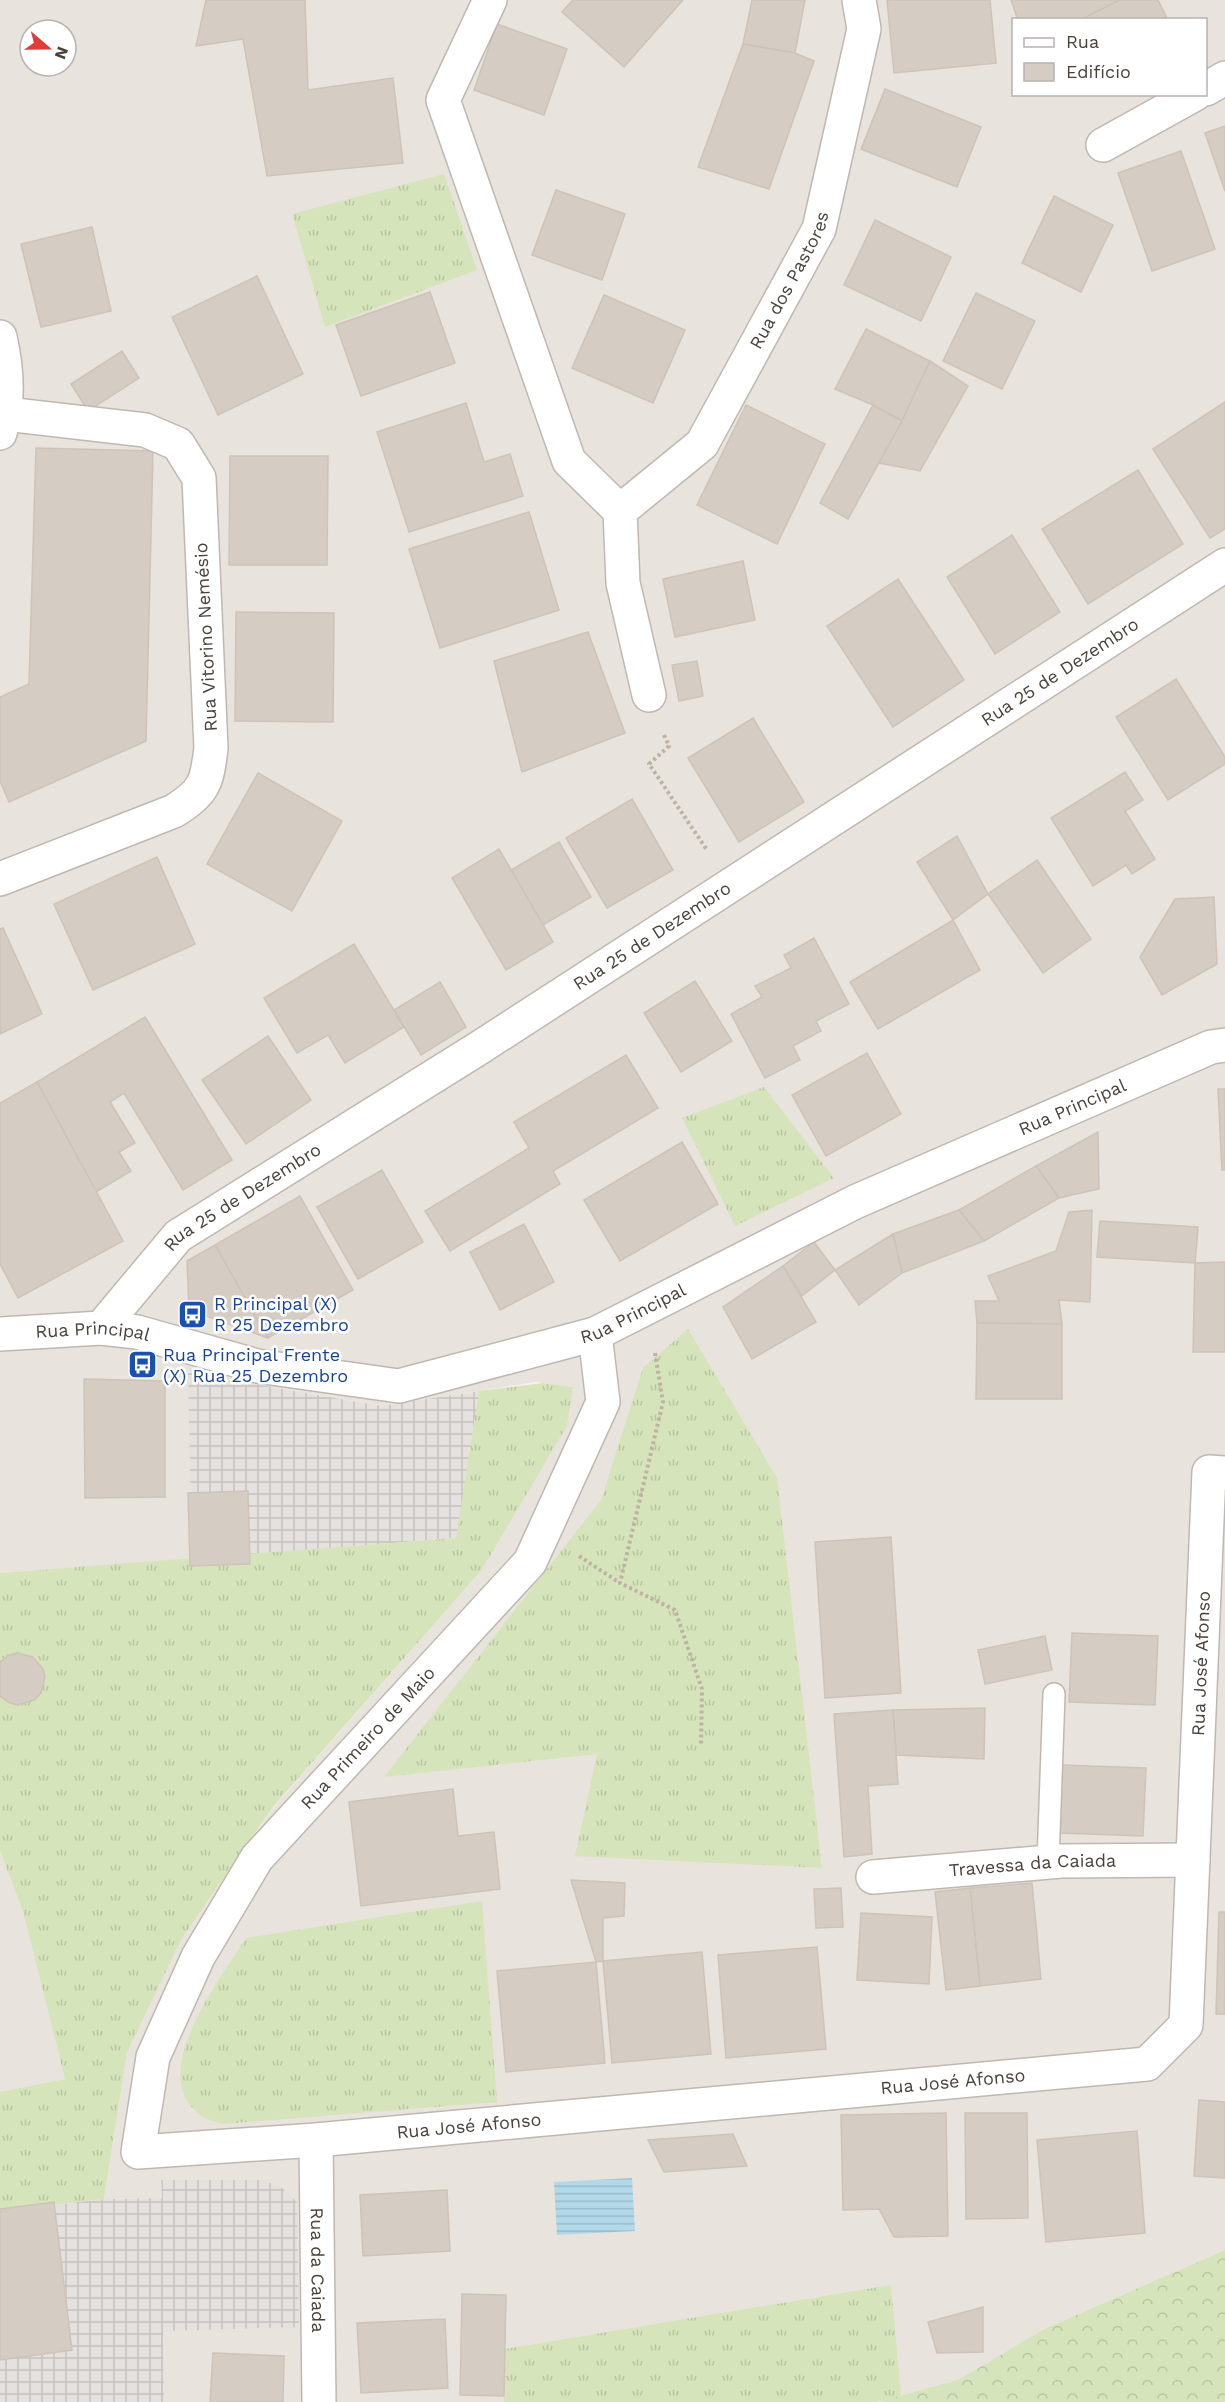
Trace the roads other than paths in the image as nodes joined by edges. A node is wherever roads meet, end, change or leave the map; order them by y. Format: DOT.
graph roads {
  1 [pos="490,0"];
  2 [pos="859,0"];
  3 [pos="1225,78"];
  4 [pos="1207,88"];
  5 [pos="1191,96"];
  6 [pos="1103,146"];
  7 [pos="0,337"];
  8 [pos="3,424"];
  9 [pos="620,511"];
  10 [pos="1225,565"];
  11 [pos="649,695"];
  12 [pos="0,879"];
  13 [pos="1225,1045"];
  14 [pos="101,1328"];
  15 [pos="595,1334"];
  16 [pos="0,1335"];
  17 [pos="1225,1473"];
  18 [pos="1054,1694"];
  19 [pos="1193,1860"];
  20 [pos="1048,1862"];
  21 [pos="873,1877"];
  22 [pos="316,2140"];
  23 [pos="138,2152"];
  24 [pos="319,2402"];
  1 -- 9 [label="street"];
  2 -- 9 [label="street, Rua dos Pastores"];
  3 -- 4 [label="street"];
  5 -- 6 [label="street"];
  7 -- 8 [label="street"];
  8 -- 12 [label="street, Rua Vitorino Nemésio"];
  9 -- 11 [label="street"];
  10 -- 14 [label="street, Rua 25 de Dezembro"];
  13 -- 15 [label="street, Rua Principal"];
  14 -- 15 [label="street, Rua Principal"];
  14 -- 16 [label="street, Rua Principal"];
  15 -- 23 [label="street, Rua Primeiro de Maio"];
  17 -- 19 [label="street, Rua José Afonso"];
  18 -- 20 [label="lane"];
  19 -- 20 [label="street, Travessa da Caiada"];
  19 -- 22 [label="street, Rua José Afonso"];
  20 -- 21 [label="street, Travessa da Caiada"];
  22 -- 23 [label="street, Rua José Afonso"];
  22 -- 24 [label="street, Rua da Caiada"];
}
